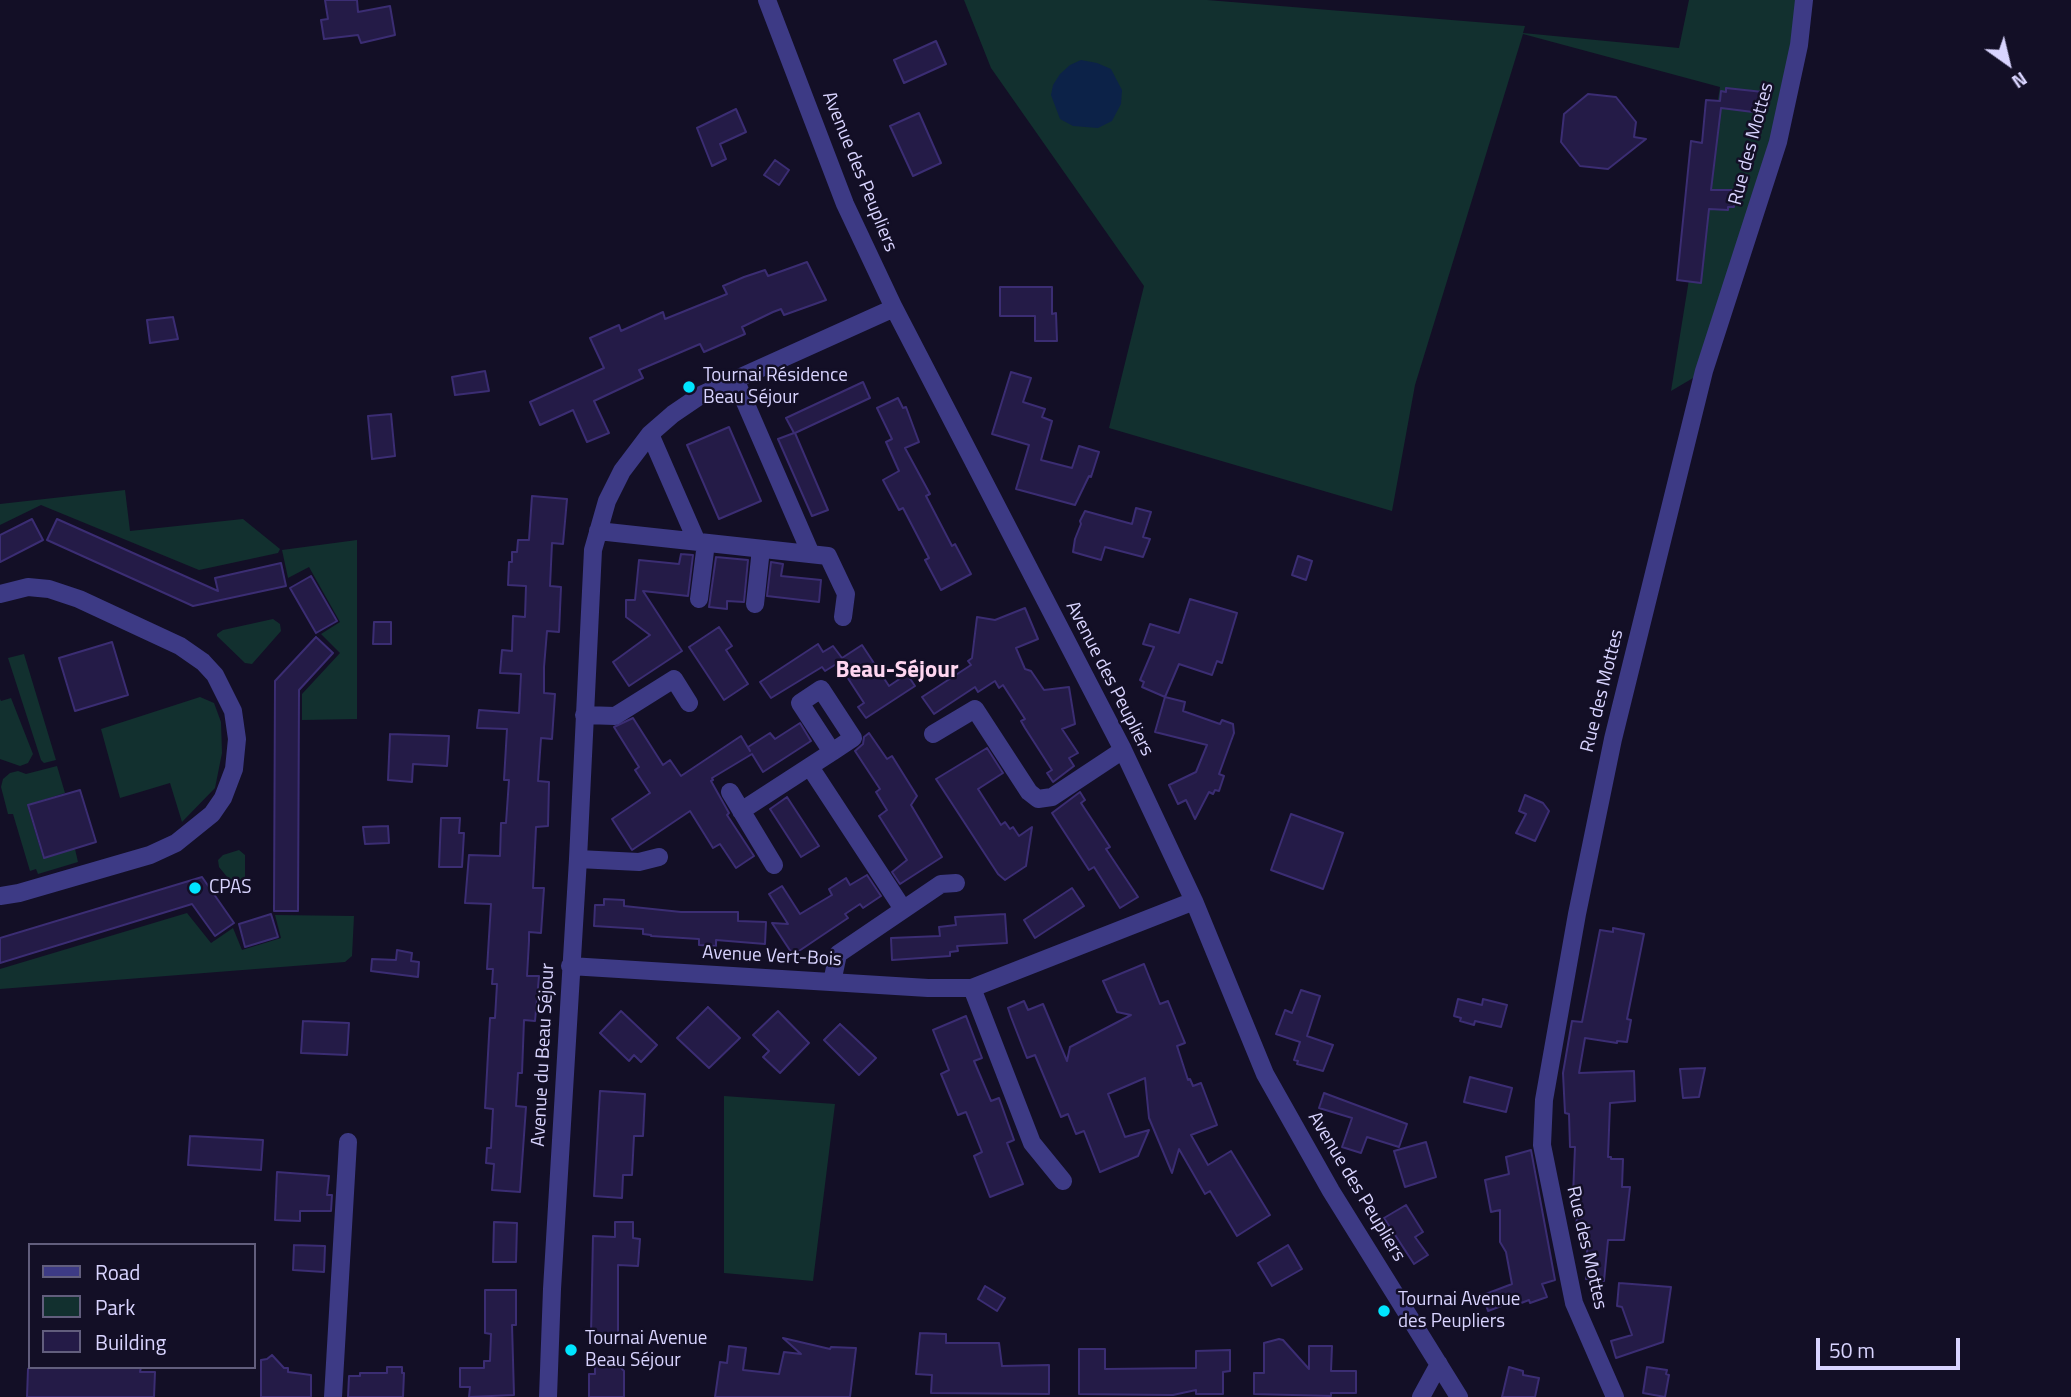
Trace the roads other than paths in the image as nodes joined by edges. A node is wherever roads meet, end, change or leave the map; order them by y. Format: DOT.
graph roads {
  1 [pos="767,0"];
  2 [pos="1804,0"];
  3 [pos="894,308"];
  4 [pos="735,379"];
  5 [pos="650,435"];
  6 [pos="598,531"];
  7 [pos="701,542"];
  8 [pos="761,549"];
  9 [pos="811,554"];
  10 [pos="0,594"];
  11 [pos="699,599"];
  12 [pos="755,604"];
  13 [pos="843,617"];
  14 [pos="689,703"];
  15 [pos="584,715"];
  16 [pos="933,734"];
  17 [pos="1123,750"];
  18 [pos="832,752"];
  19 [pos="810,767"];
  20 [pos="730,792"];
  21 [pos="741,811"];
  22 [pos="659,857"];
  23 [pos="578,859"];
  24 [pos="774,865"];
  25 [pos="956,883"];
  26 [pos="0,895"];
  27 [pos="1194,901"];
  28 [pos="903,909"];
  29 [pos="570,966"];
  30 [pos="832,982"];
  31 [pos="972,988"];
  32 [pos="348,1142"];
  33 [pos="1062,1181"];
  34 [pos="1439,1364"];
  35 [pos="333,1397"];
  36 [pos="548,1397"];
  37 [pos="1421,1397"];
  38 [pos="1459,1397"];
  39 [pos="1615,1397"];
  1 -- 3 [label="street, Avenue des Peupliers"];
  2 -- 39 [label="street, Rue des Mottes"];
  3 -- 4 [label="street, Avenue du Beau Séjour"];
  3 -- 17 [label="street, Avenue des Peupliers"];
  4 -- 5 [label="street, Avenue du Beau Séjour"];
  4 -- 9 [label="street"];
  5 -- 6 [label="street, Avenue du Beau Séjour"];
  5 -- 7 [label="street"];
  6 -- 7 [label="street"];
  6 -- 15 [label="street, Avenue du Beau Séjour"];
  7 -- 8 [label="street"];
  7 -- 11 [label="street"];
  8 -- 9 [label="street"];
  8 -- 12 [label="street"];
  9 -- 13 [label="street"];
  10 -- 26 [label="street"];
  14 -- 15 [label="street"];
  15 -- 23 [label="street, Avenue du Beau Séjour"];
  16 -- 17 [label="street"];
  17 -- 27 [label="street, Avenue des Peupliers"];
  18 -- 19 [label="street"];
  19 -- 21 [label="street"];
  19 -- 28 [label="street"];
  20 -- 21 [label="street"];
  21 -- 24 [label="street"];
  22 -- 23 [label="street"];
  23 -- 29 [label="street, Avenue du Beau Séjour"];
  25 -- 28 [label="street"];
  27 -- 31 [label="street, Avenue Vert-Bois"];
  27 -- 34 [label="street, Avenue des Peupliers"];
  28 -- 30 [label="street"];
  29 -- 30 [label="street, Avenue Vert-Bois"];
  29 -- 36 [label="street, Avenue du Beau Séjour"];
  30 -- 31 [label="street, Avenue Vert-Bois"];
  31 -- 33 [label="street"];
  32 -- 35 [label="street"];
  34 -- 37 [label="street"];
  34 -- 38 [label="street, Avenue des Peupliers"];
}
